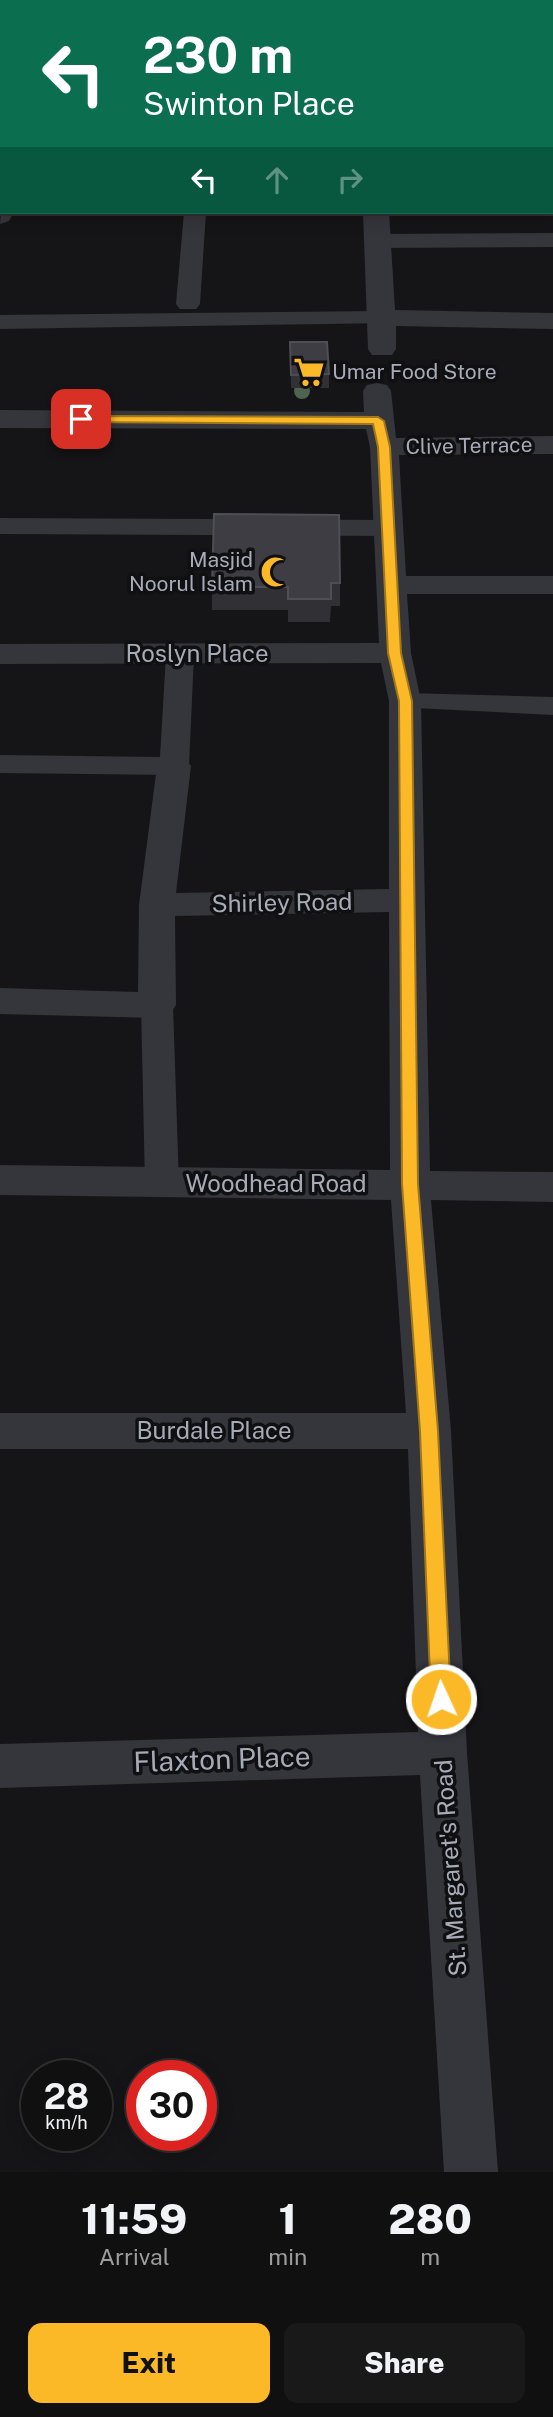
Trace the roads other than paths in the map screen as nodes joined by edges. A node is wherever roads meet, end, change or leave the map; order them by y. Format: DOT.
graph roads {
  1 [pos="195,214"];
  2 [pos="376,214"];
  3 [pos="553,240"];
  4 [pos="374,241"];
  5 [pos="188,304"];
  6 [pos="384,318"];
  7 [pos="553,321"];
  8 [pos="0,322"];
  9 [pos="382,349"];
  10 [pos="0,419"];
  11 [pos="379,420"];
  12 [pos="553,445"];
  13 [pos="0,526"];
  14 [pos="387,528"];
  15 [pos="390,585"];
  16 [pos="553,585"];
  17 [pos="395,653"];
  18 [pos="0,654"];
  19 [pos="180,655"];
  20 [pos="405,701"];
  21 [pos="553,706"];
  22 [pos="0,764"];
  23 [pos="174,766"];
  24 [pos="407,901"];
  25 [pos="157,905"];
  26 [pos="0,1001"];
  27 [pos="157,1005"];
  28 [pos="0,1180"];
  29 [pos="162,1184"];
  30 [pos="410,1184"];
  31 [pos="553,1187"];
  32 [pos="0,1431"];
  33 [pos="429,1431"];
  34 [pos="443,1753"];
  35 [pos="0,1766"];
  36 [pos="471,2172"];
  1 -- 5 [label="lane"];
  2 -- 4 [label="street"];
  3 -- 4 [label="lane"];
  4 -- 6 [label="street"];
  6 -- 7 [label="street"];
  6 -- 8 [label="lane"];
  6 -- 9 [label="street"];
  10 -- 11 [label="street, Clive Terrace"];
  11 -- 12 [label="street, Clive Terrace"];
  11 -- 14 [label="street, St. Margaret's Road"];
  13 -- 14 [label="lane"];
  14 -- 15 [label="street, St. Margaret's Road"];
  15 -- 16 [label="street"];
  15 -- 17 [label="street, St. Margaret's Road"];
  17 -- 19 [label="street, Roslyn Place"];
  17 -- 20 [label="street, St. Margaret's Road"];
  18 -- 19 [label="street, Roslyn Place"];
  19 -- 23 [label="lane"];
  20 -- 21 [label="lane"];
  20 -- 24 [label="street, St. Margaret's Road"];
  22 -- 23 [label="lane"];
  23 -- 25 [label="street"];
  24 -- 25 [label="street, Shirley Road"];
  24 -- 30 [label="street, St. Margaret's Road"];
  25 -- 27 [label="street"];
  26 -- 27 [label="street"];
  27 -- 29 [label="lane"];
  28 -- 29 [label="street, Woodhead Road"];
  29 -- 30 [label="street, Woodhead Road"];
  30 -- 31 [label="street, Woodhead Road"];
  30 -- 33 [label="street, St. Margaret's Road"];
  32 -- 33 [label="street, Burdale Place"];
  33 -- 34 [label="street, St. Margaret's Road"];
  34 -- 35 [label="street, Flaxton Place"];
  34 -- 36 [label="street, St. Margaret's Road"];
}
